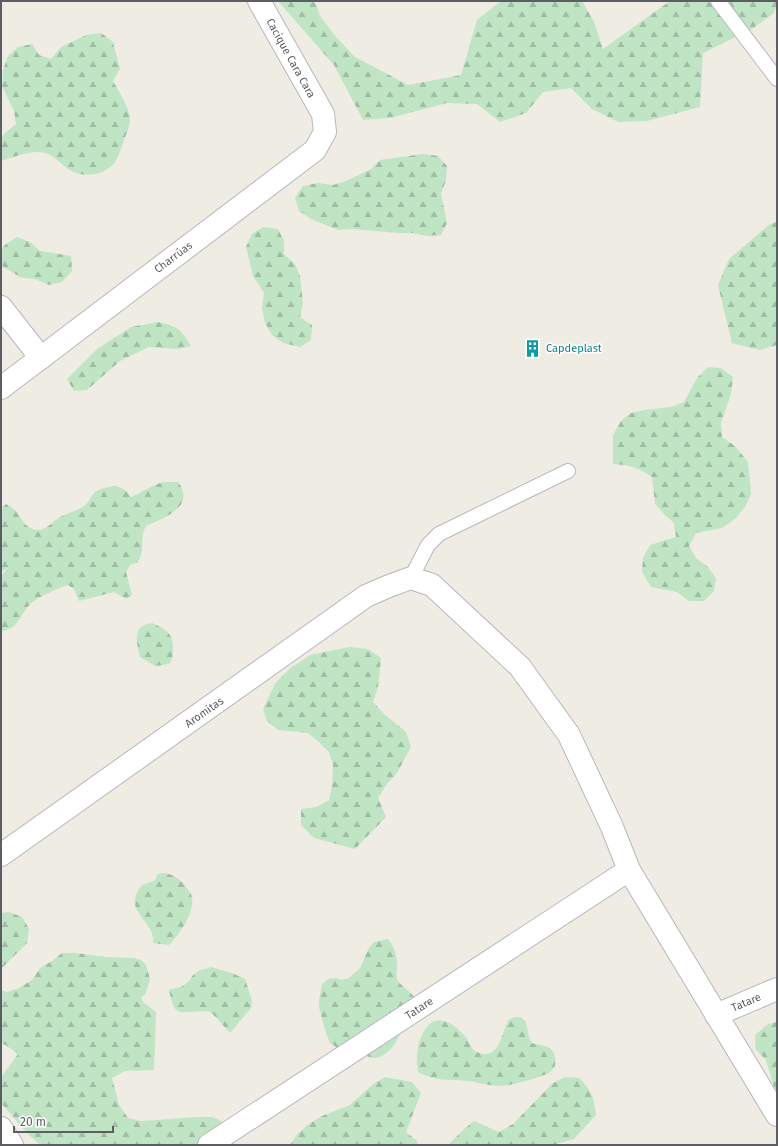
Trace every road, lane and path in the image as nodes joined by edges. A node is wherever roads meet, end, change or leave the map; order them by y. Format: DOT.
graph roads {
  1 [pos="259,1"];
  2 [pos="718,1"];
  3 [pos="777,79"];
  4 [pos="323,114"];
  5 [pos="1,307"];
  6 [pos="41,358"];
  7 [pos="1,388"];
  8 [pos="568,471"];
  9 [pos="411,578"];
  10 [pos="1,855"];
  11 [pos="629,870"];
  12 [pos="777,989"];
  13 [pos="716,1015"];
  14 [pos="777,1115"];
  15 [pos="1,1128"];
  16 [pos="12,1145"];
  17 [pos="209,1145"];
  1 -- 4 [label="street, Cacique Cara Cara"];
  2 -- 3 [label="lane"];
  4 -- 6 [label="street, Charrúas"];
  5 -- 6 [label="street"];
  6 -- 7 [label="street, Charrúas"];
  8 -- 9 [label="lane"];
  9 -- 10 [label="street, Aromitas"];
  9 -- 11 [label="street"];
  11 -- 13 [label="street"];
  11 -- 17 [label="street, Tatare"];
  12 -- 13 [label="street, Tatare"];
  13 -- 14 [label="street"];
  15 -- 16 [label="street"];
}
